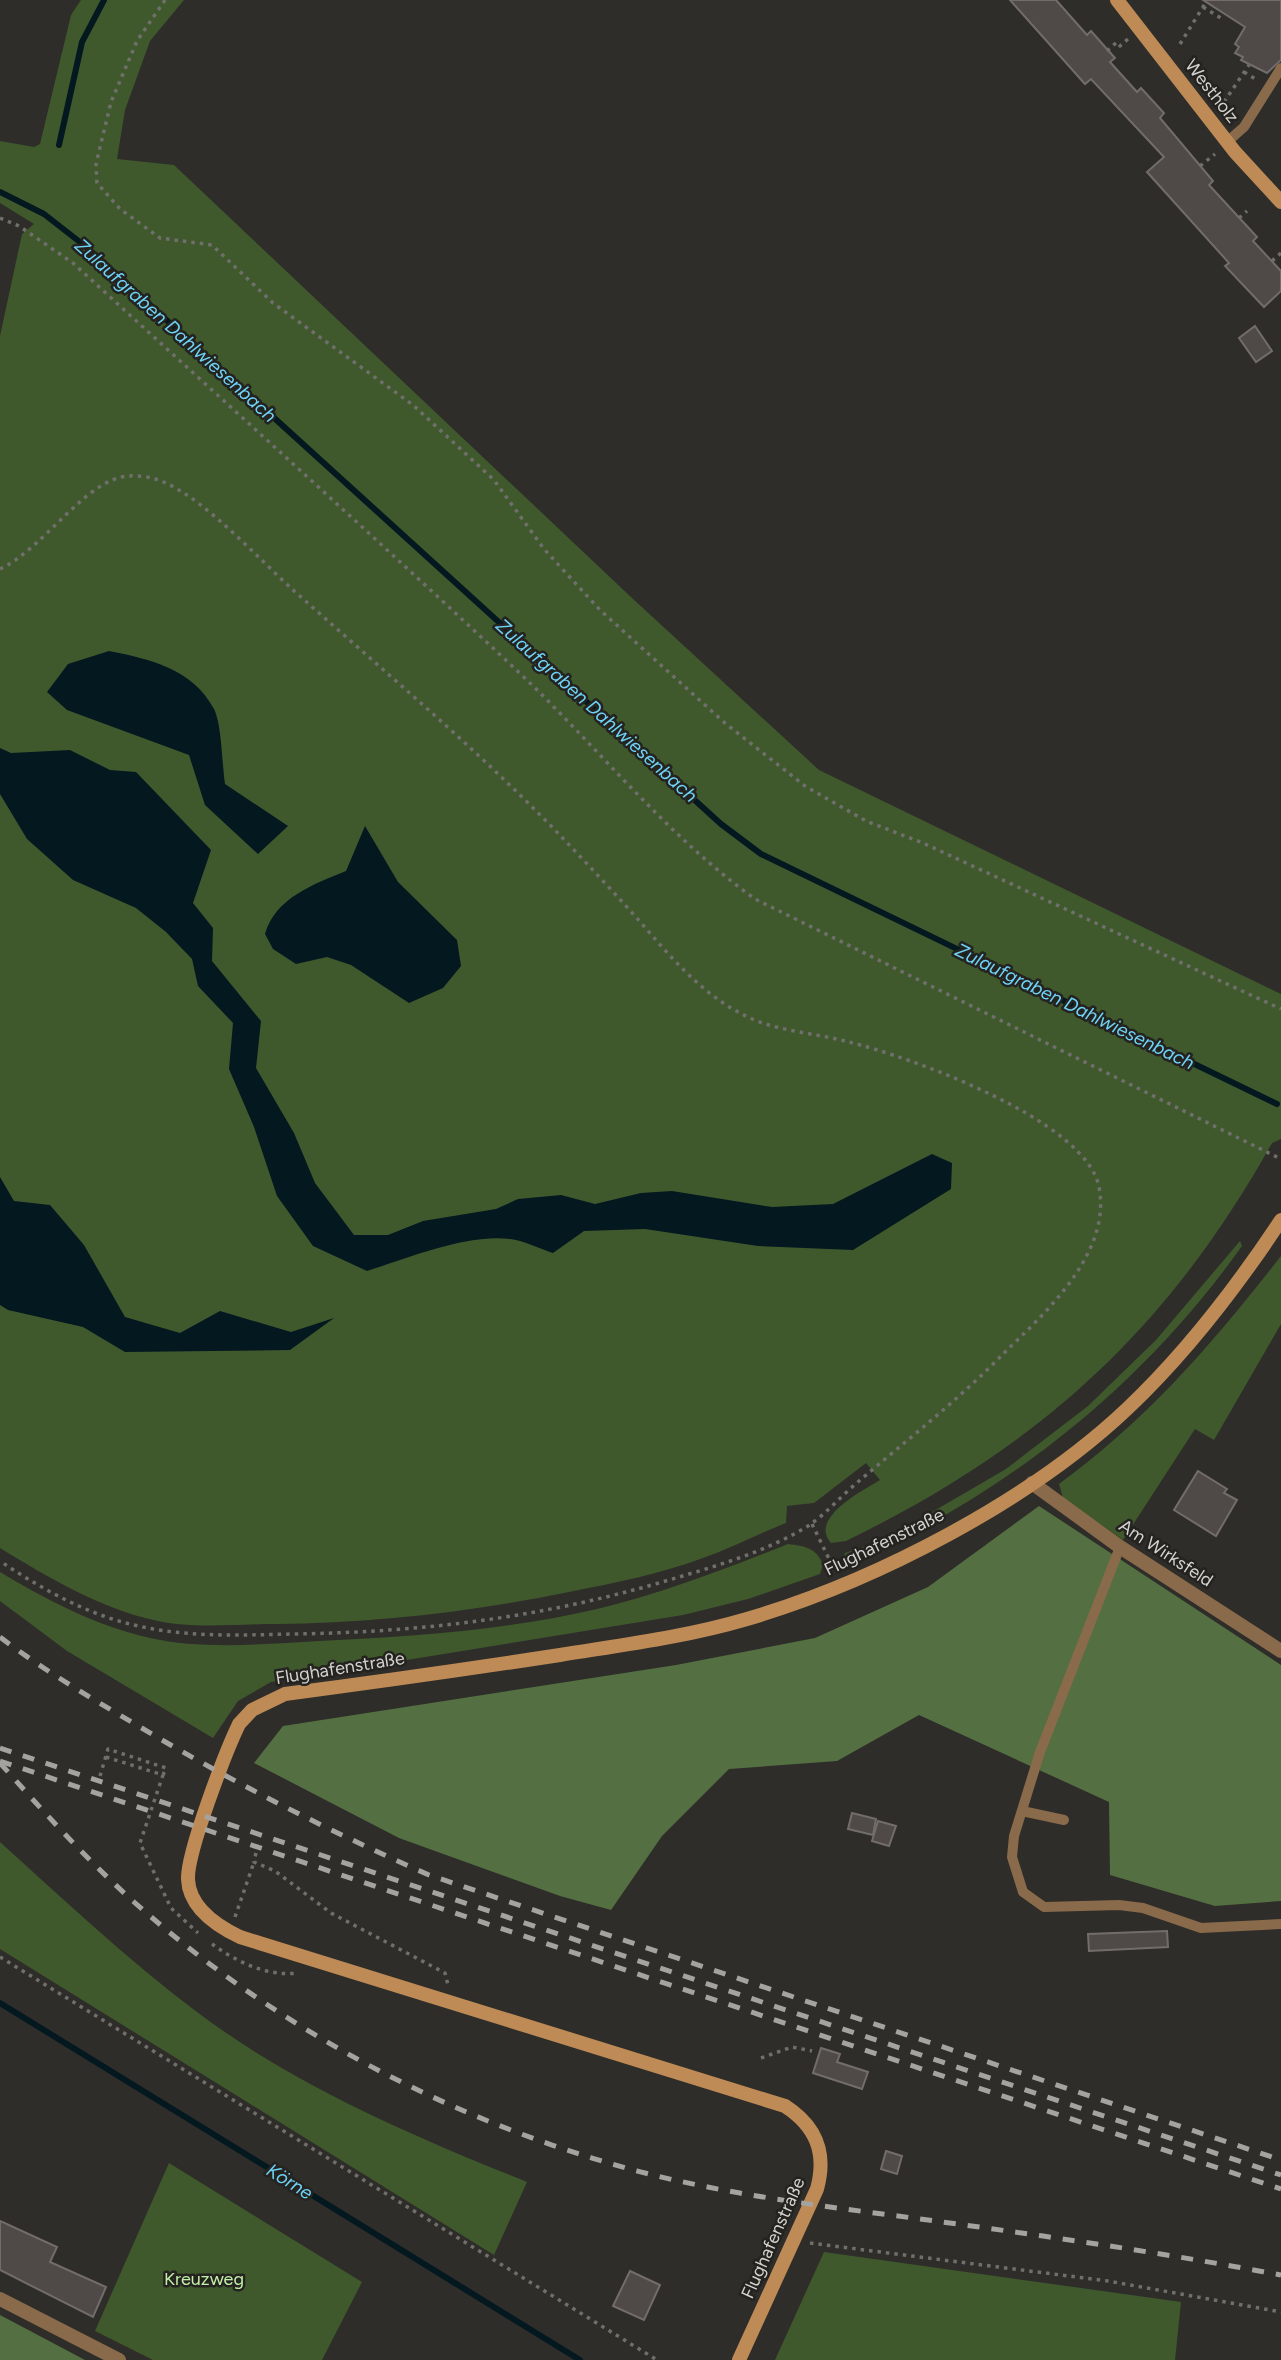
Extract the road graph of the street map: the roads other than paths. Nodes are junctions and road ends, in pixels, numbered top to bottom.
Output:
1 (1117, 0) edge
2 (1281, 68) edge
3 (1222, 147) junction
4 (1281, 202) edge
5 (1281, 1220) edge
6 (1032, 1483) junction
7 (1120, 1547) junction
8 (1281, 1651) edge
9 (1022, 1811) junction
10 (1064, 1820) dead end
11 (1281, 1924) edge
12 (0, 2300) edge
13 (119, 2360) edge
14 (738, 2360) edge

1 - 3 main road, Westholz
2 - 3 lane
3 - 4 main road, Westholz
5 - 6 main road, Flughafenstraße
6 - 7 street, Am Wirksfeld
6 - 14 main road, Flughafenstraße
7 - 8 street, Am Wirksfeld
7 - 9 lane
9 - 10 lane
9 - 11 lane
12 - 13 street

